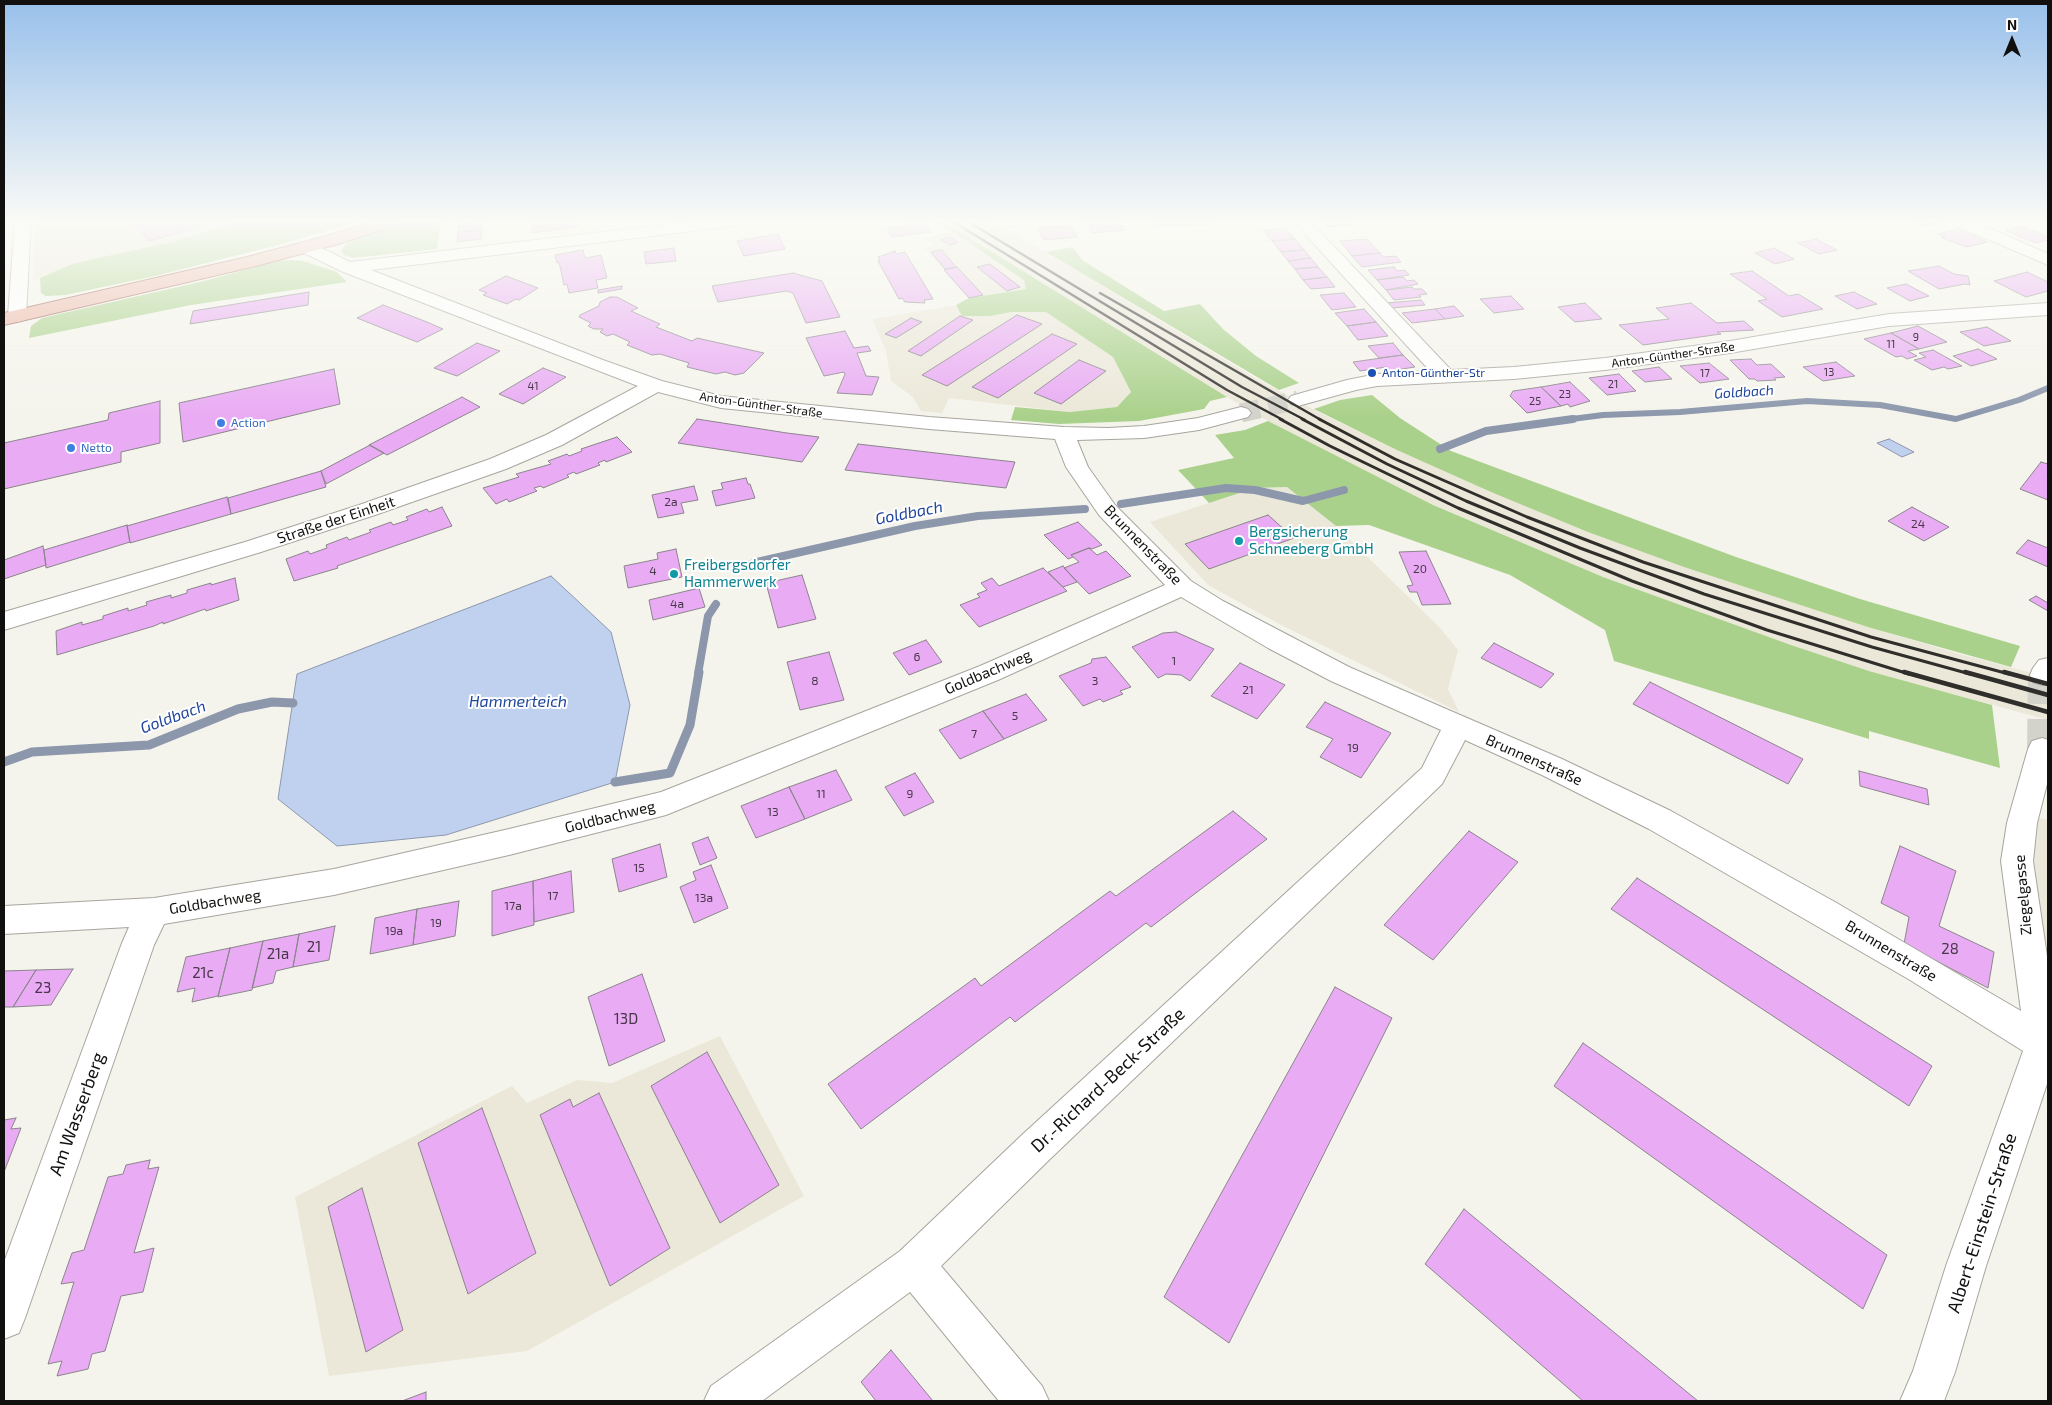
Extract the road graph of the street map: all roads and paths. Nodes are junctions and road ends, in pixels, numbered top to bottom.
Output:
1 (14, 287) edge
2 (144, 287) edge
3 (398, 287) edge
4 (1362, 287) edge
5 (2048, 309) edge
6 (10, 317) edge
7 (1445, 376) junction
8 (655, 385) junction
9 (1298, 400) tunnel mouth
10 (1241, 413) tunnel mouth
11 (1064, 433) junction
12 (1182, 587) junction
13 (4, 621) edge
14 (1457, 726) junction
15 (2042, 749) tunnel mouth
16 (154, 912) junction
17 (4, 920) edge
18 (2045, 1046) edge
19 (914, 1265) junction
20 (4, 1318) edge
21 (726, 1401) edge
22 (1027, 1401) edge
23 (1922, 1401) edge

1 - 6 street
2 - 6 main road
3 - 8 street, Anton-Günther-Straße
4 - 7 street
5 - 7 street, Anton-Günther-Straße
7 - 9 street, Anton-Günther-Straße
8 - 11 street, Anton-Günther-Straße
8 - 13 street, Straße der Einheit
10 - 11 street, Anton-Günther-Straße
11 - 12 street, Brunnenstraße
12 - 14 street, Brunnenstraße
12 - 16 street, Goldbachweg
14 - 18 street, Brunnenstraße
14 - 19 street, Dr.-Richard-Beck-Straße
15 - 18 street, Ziegelgasse
16 - 17 street, Goldbachweg
16 - 20 street, Am Wasserberg
18 - 23 street, Albert-Einstein-Straße
19 - 21 street, Dr.-Richard-Beck-Straße
19 - 22 street

